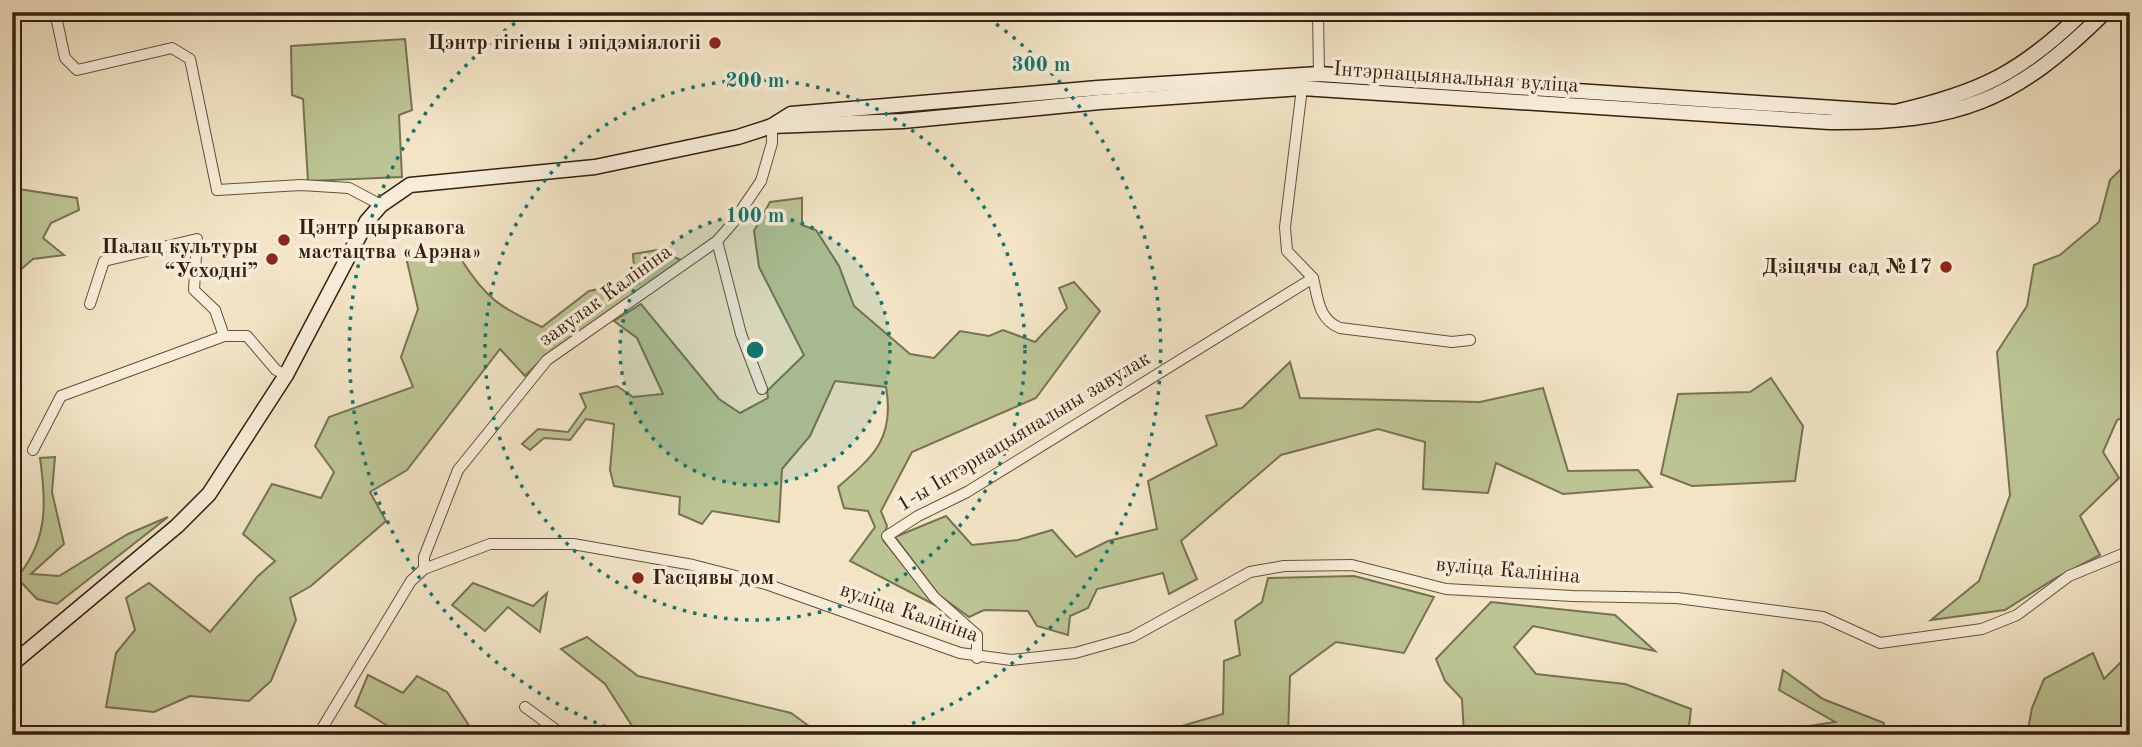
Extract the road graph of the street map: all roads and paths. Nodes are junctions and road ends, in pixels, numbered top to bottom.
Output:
1 (55, 12) edge
2 (1318, 12) edge
3 (2083, 12) edge
4 (2105, 12) edge
5 (1319, 74) junction
6 (1302, 88) junction
7 (772, 126) junction
8 (381, 205) junction
9 (717, 241) junction
10 (1314, 278) junction
11 (90, 304) dead end
12 (225, 335) junction
13 (1470, 340) dead end
14 (286, 375) junction
15 (762, 389) dead end
16 (33, 450) dead end
17 (2130, 551) edge
18 (424, 569) junction
19 (977, 657) junction
20 (12, 664) edge
21 (525, 707) dead end
22 (318, 735) edge
23 (563, 735) edge

1 - 8 street
2 - 5 street
3 - 5 main road, Інтэрнацыянальная вуліца
4 - 6 main road, Інтэрнацыянальная вуліца
5 - 7 main road, Інтэрнацыянальная вуліца
6 - 7 main road, Інтэрнацыянальная вуліца
6 - 10 street
7 - 8 main road, Інтэрнацыянальная вуліца
7 - 9 street, завулак Калініна
8 - 14 main road, Інтэрнацыянальная вуліца
9 - 15 street
9 - 18 street, завулак Калініна
10 - 13 street
10 - 19 street, 1-ы Інтэрнацыянальны завулак
11 - 12 street
12 - 14 street
12 - 16 street
14 - 20 main road, Інтэрнацыянальная вуліца
17 - 19 street, вуліца Калініна
18 - 19 street, вуліца Калініна
18 - 22 street, вуліца Калініна
21 - 23 street

